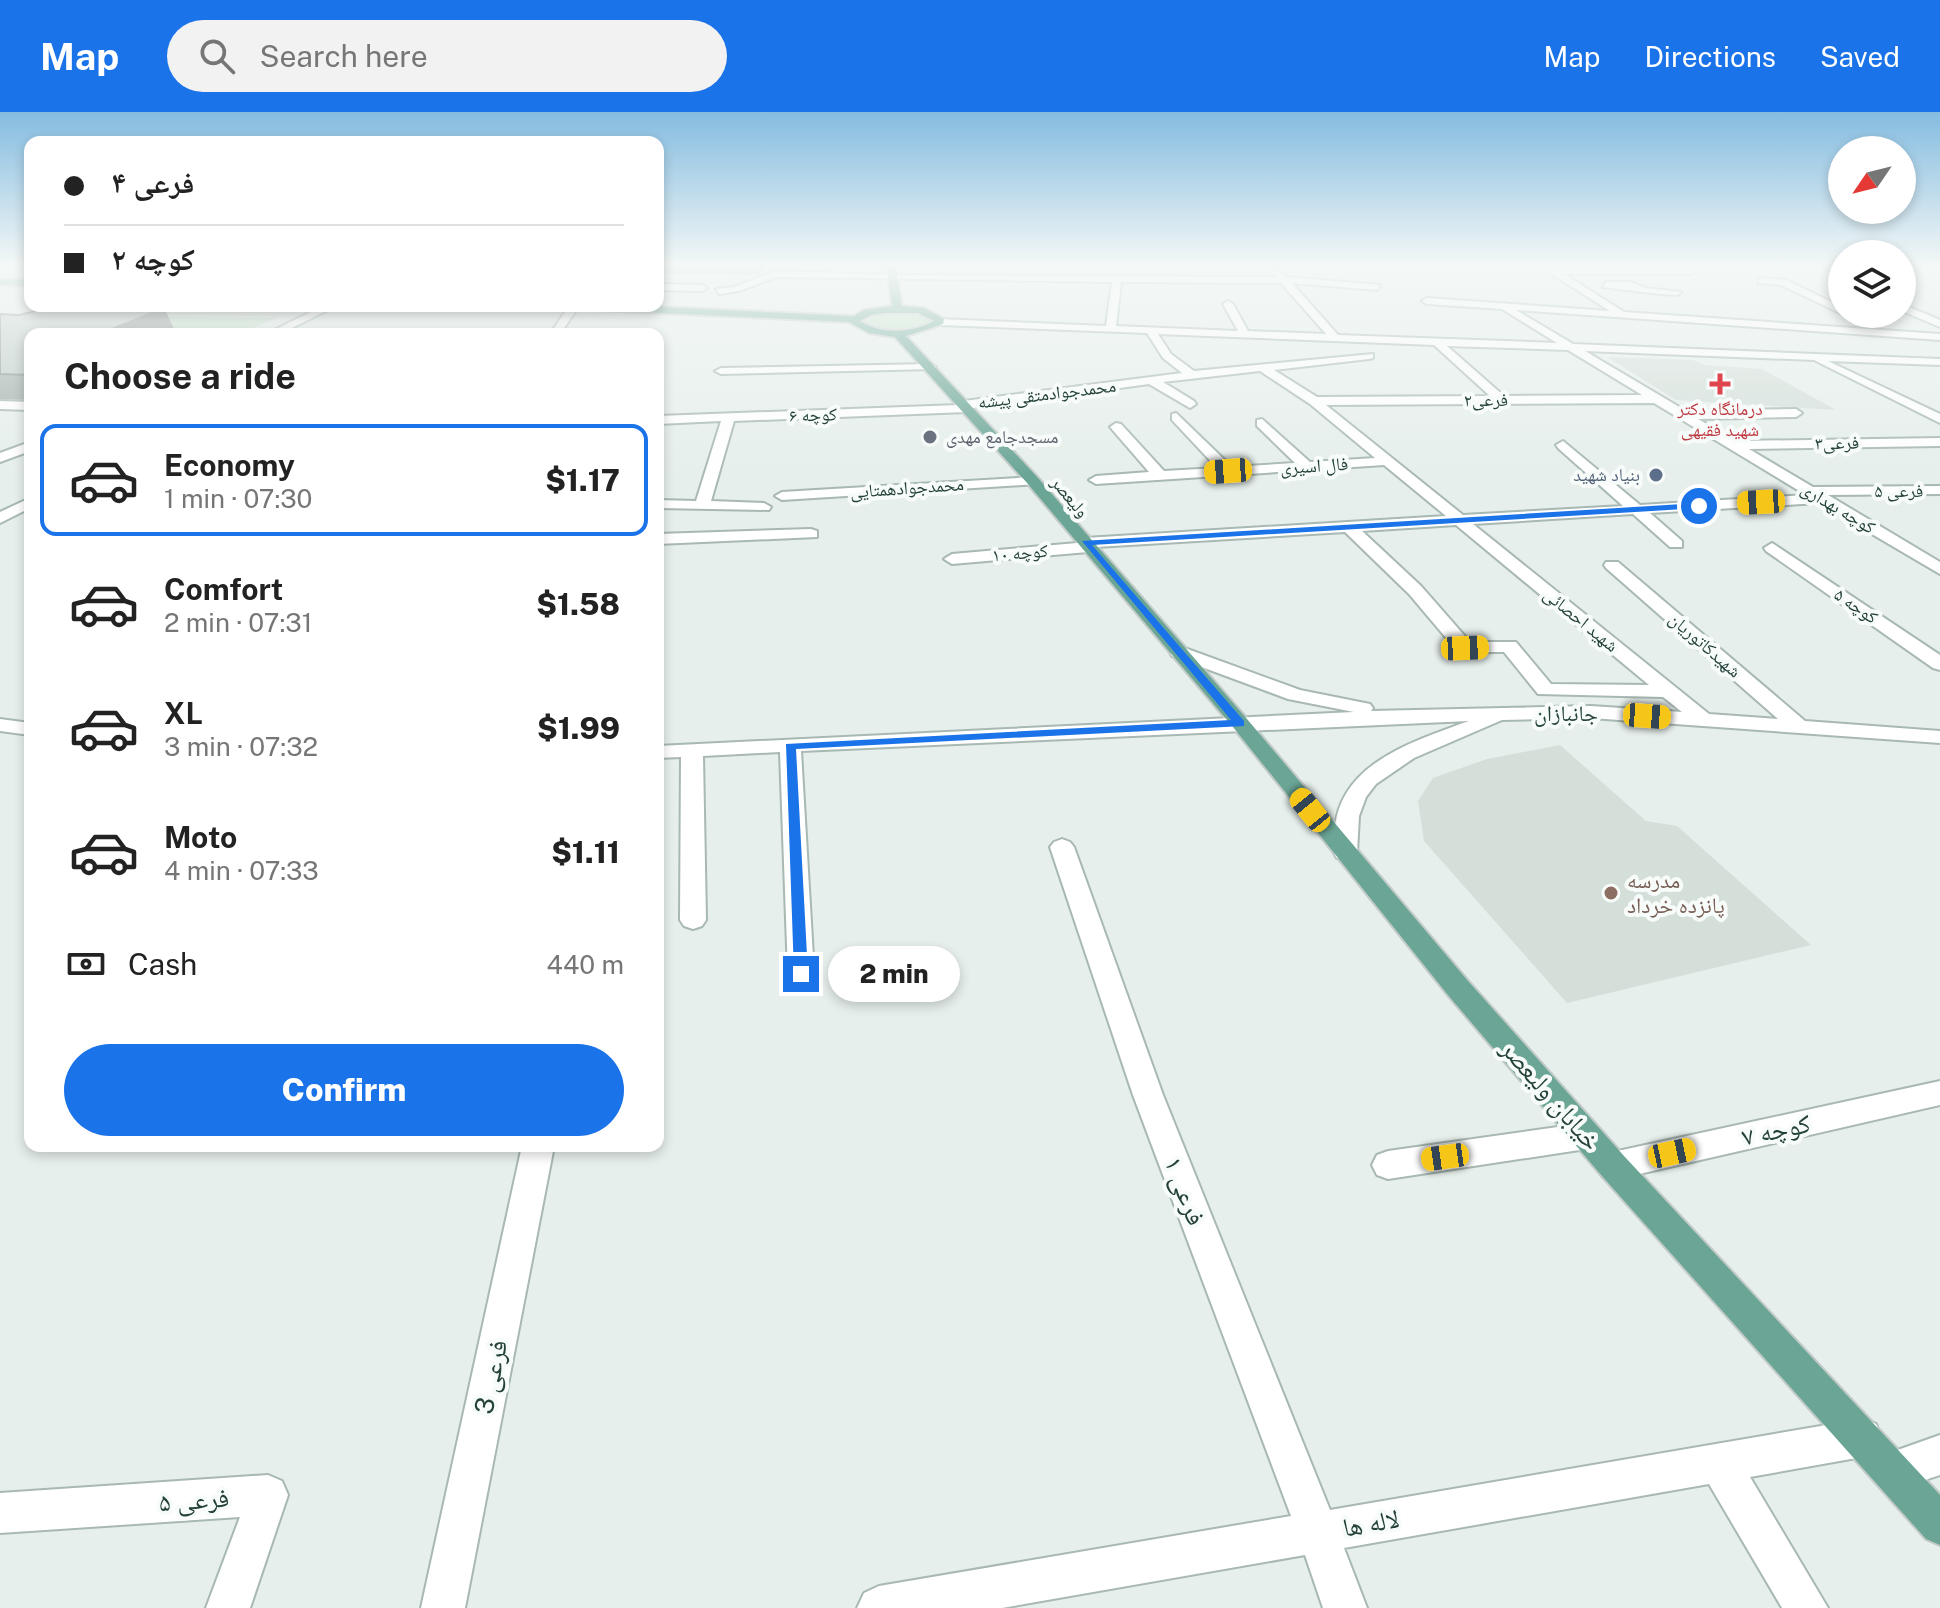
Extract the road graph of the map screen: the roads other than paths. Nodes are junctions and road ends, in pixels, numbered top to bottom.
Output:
1 (900, 336) edge
2 (1154, 336) edge
3 (1259, 336) edge
4 (1304, 336) edge
5 (1486, 336) edge
6 (1554, 336) edge
7 (1620, 336) edge
8 (1334, 337) joint
9 (1436, 341) junction
10 (1495, 343) junction
11 (1268, 344) dead end
12 (1571, 346) junction
13 (1635, 349) junction
14 (1279, 354) dead end
15 (1369, 356) dead end
16 (1809, 356) junction
17 (1940, 362) edge
18 (1290, 364) junction
19 (930, 367) junction
20 (1262, 367) junction
21 (721, 371) dead end
22 (1192, 375) junction
23 (1152, 381) junction
24 (1659, 399) junction
25 (1501, 400) junction
26 (1314, 401) junction
27 (1190, 404) dead end
28 (0, 405) edge
29 (24, 406) edge
30 (965, 407) junction
31 (1796, 413) dead end
32 (1685, 415) junction
33 (1176, 417) dead end
34 (728, 419) junction
35 (1940, 419) edge
36 (664, 420) edge
37 (1262, 423) dead end
38 (1116, 427) dead end
39 (1940, 442) edge
40 (1563, 445) dead end
41 (1734, 445) junction
42 (24, 448) edge
43 (0, 458) edge
44 (1388, 461) junction
45 (1306, 466) junction
46 (1228, 471) junction
47 (1160, 476) junction
48 (1096, 480) dead end
49 (1033, 481) junction
50 (1940, 490) edge
51 (1817, 495) junction
52 (782, 496) dead end
53 (664, 504) edge
54 (24, 505) edge
55 (702, 505) junction
56 (764, 507) dead end
57 (1637, 510) junction
58 (0, 518) edge
59 (1460, 521) junction
60 (1349, 527) junction
61 (811, 534) dead end
62 (664, 539) edge
63 (1676, 544) dead end
64 (1087, 545) junction
65 (1772, 548) dead end
66 (952, 559) dead end
67 (1612, 565) dead end
68 (1940, 569) edge
69 (1179, 652) junction
70 (1940, 664) edge
71 (1667, 691) junction
72 (1503, 714) junction
73 (1404, 716) junction
74 (1702, 719) junction
75 (1240, 723) junction
76 (0, 725) edge
77 (1798, 726) junction
78 (24, 728) edge
79 (1940, 737) edge
80 (790, 746) junction
81 (692, 750) junction
82 (664, 752) edge
83 (1062, 847) dead end
84 (1345, 853) junction
85 (693, 920) dead end
86 (801, 974) dead end
87 (1940, 1093) edge
88 (1586, 1136) junction
89 (537, 1152) edge
90 (1388, 1165) dead end
91 (1613, 1166) junction
92 (1862, 1438) junction
93 (1940, 1455) edge
94 (1718, 1462) junction
95 (1892, 1471) junction
96 (0, 1513) edge
97 (1940, 1525) edge
98 (1318, 1532) junction
99 (228, 1608) edge
100 (443, 1608) edge
101 (879, 1608) edge
102 (1345, 1608) edge
103 (1806, 1608) edge

1 - 19 main road, ولیعصر
2 - 22 street
3 - 11 street
4 - 8 street
5 - 10 street
6 - 12 street, کوچه بهداری
7 - 13 street
8 - 9 street
9 - 10 street
9 - 25 street
10 - 12 street
12 - 13 street
12 - 24 street, کوچه بهداری
13 - 16 street
14 - 18 street
15 - 18 street, محمدجوادمتقی پیشه
16 - 17 street
16 - 35 street
18 - 20 street, محمدجوادمتقی پیشه
19 - 21 street
19 - 30 main road, ولیعصر
20 - 22 street, محمدجوادمتقی پیشه
20 - 26 street, شهید احصائی
22 - 23 street, محمدجوادمتقی پیشه
23 - 27 street
23 - 30 street, محمدجوادمتقی پیشه
24 - 25 street, فرعی۲
24 - 32 street, کوچه بهداری
25 - 26 street, فرعی۲
26 - 44 street, شهید احصائی
28 - 29 street
30 - 34 street, ۶ کوچه
30 - 49 main road, ولیعصر
31 - 32 street
32 - 41 street, کوچه بهداری
33 - 46 street
34 - 36 street, ۶ کوچه
34 - 55 street
37 - 45 street
38 - 47 street
39 - 41 street, فرعی۳
40 - 57 street
41 - 51 street, کوچه بهداری
42 - 43 street
44 - 45 street, فال اسیری
44 - 59 street, شهید احصائی
45 - 46 street, فال اسیری
46 - 47 street, فال اسیری
47 - 48 street, فال اسیری
49 - 52 street, محمدجوادهمتایی
49 - 64 main road, ولیعصر
50 - 51 street, فرعی ۵
51 - 57 street, فرعی ۵
51 - 68 street, کوچه بهداری
53 - 55 street
54 - 58 street
55 - 56 street
57 - 59 street, فرعی ۵
57 - 63 street
59 - 60 street, کوچه ۱۰
59 - 71 street, شهید احصائی
60 - 64 street, کوچه ۱۰
60 - 71 street
61 - 62 street
64 - 66 street, کوچه ۱۰
64 - 69 main road, ولیعصر
65 - 70 street, کوچه ۵
67 - 77 street, شهیدکاتوریان
69 - 73 street
69 - 75 main road, خیابان ولیعصر
71 - 74 street, شهید احصائی
72 - 73 street, جانبازان
72 - 74 street, جانبازان
72 - 84 street
73 - 75 street, جانبازان
74 - 77 street, جانبازان
75 - 80 street, جانبازان
75 - 84 main road, خیابان ولیعصر
76 - 78 street
77 - 79 street, جانبازان
80 - 81 street, جانبازان
80 - 86 street
81 - 82 street, جانبازان
81 - 85 street
83 - 98 street, فرعی ۱
84 - 88 main road, خیابان ولیعصر
87 - 91 street, کوچه ۷
88 - 90 street
88 - 91 main road, خیابان ولیعصر
89 - 100 street, فرعی 3
91 - 92 main road, خیابان ولیعصر
92 - 94 street, لاله ها
92 - 95 main road, خیابان ولیعصر
93 - 95 street
94 - 98 street, لاله ها
94 - 103 street
95 - 97 main road, خیابان ولیعصر
96 - 99 street, فرعی ۵
98 - 101 street, لاله ها
98 - 102 street, فرعی ۱

